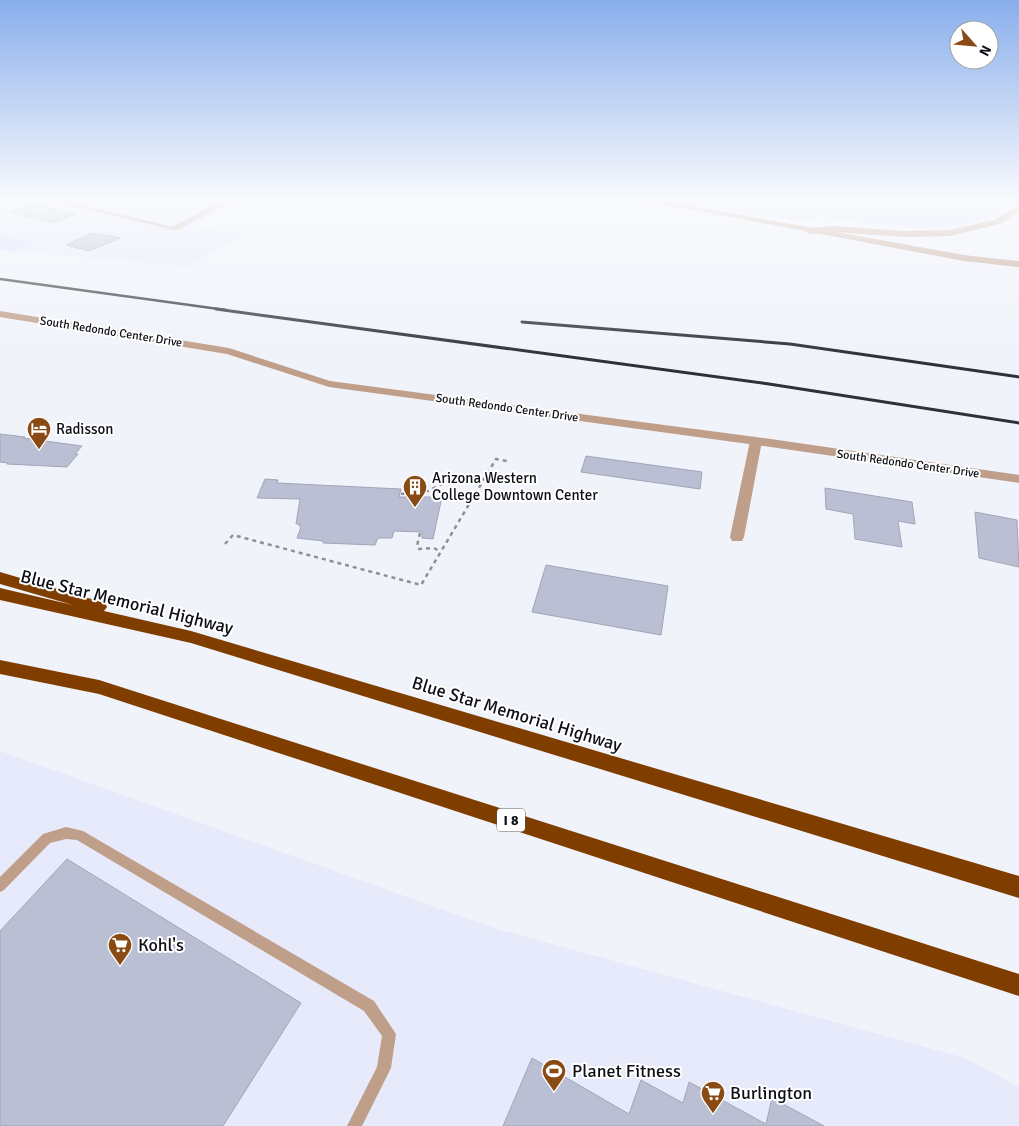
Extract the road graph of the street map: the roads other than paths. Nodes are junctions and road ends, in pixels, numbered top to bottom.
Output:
1 (923, 251) edge
2 (1019, 264) edge
3 (0, 314) edge
4 (756, 441) junction
5 (1019, 479) edge
6 (737, 537) dead end
7 (0, 578) edge
8 (0, 594) edge
9 (191, 637) junction
10 (0, 667) edge
11 (0, 675) edge
12 (99, 687) junction
13 (0, 886) edge
14 (1019, 888) edge
15 (1019, 984) edge
16 (354, 1126) edge

1 - 2 street
3 - 4 street, South Redondo Center Drive
4 - 5 street, South Redondo Center Drive
4 - 6 street
7 - 9 highway
8 - 9 highway, Blue Star Memorial Highway
9 - 14 highway, Blue Star Memorial Highway
10 - 12 highway, I 8
11 - 12 highway
12 - 15 highway, I 8
13 - 16 lane

